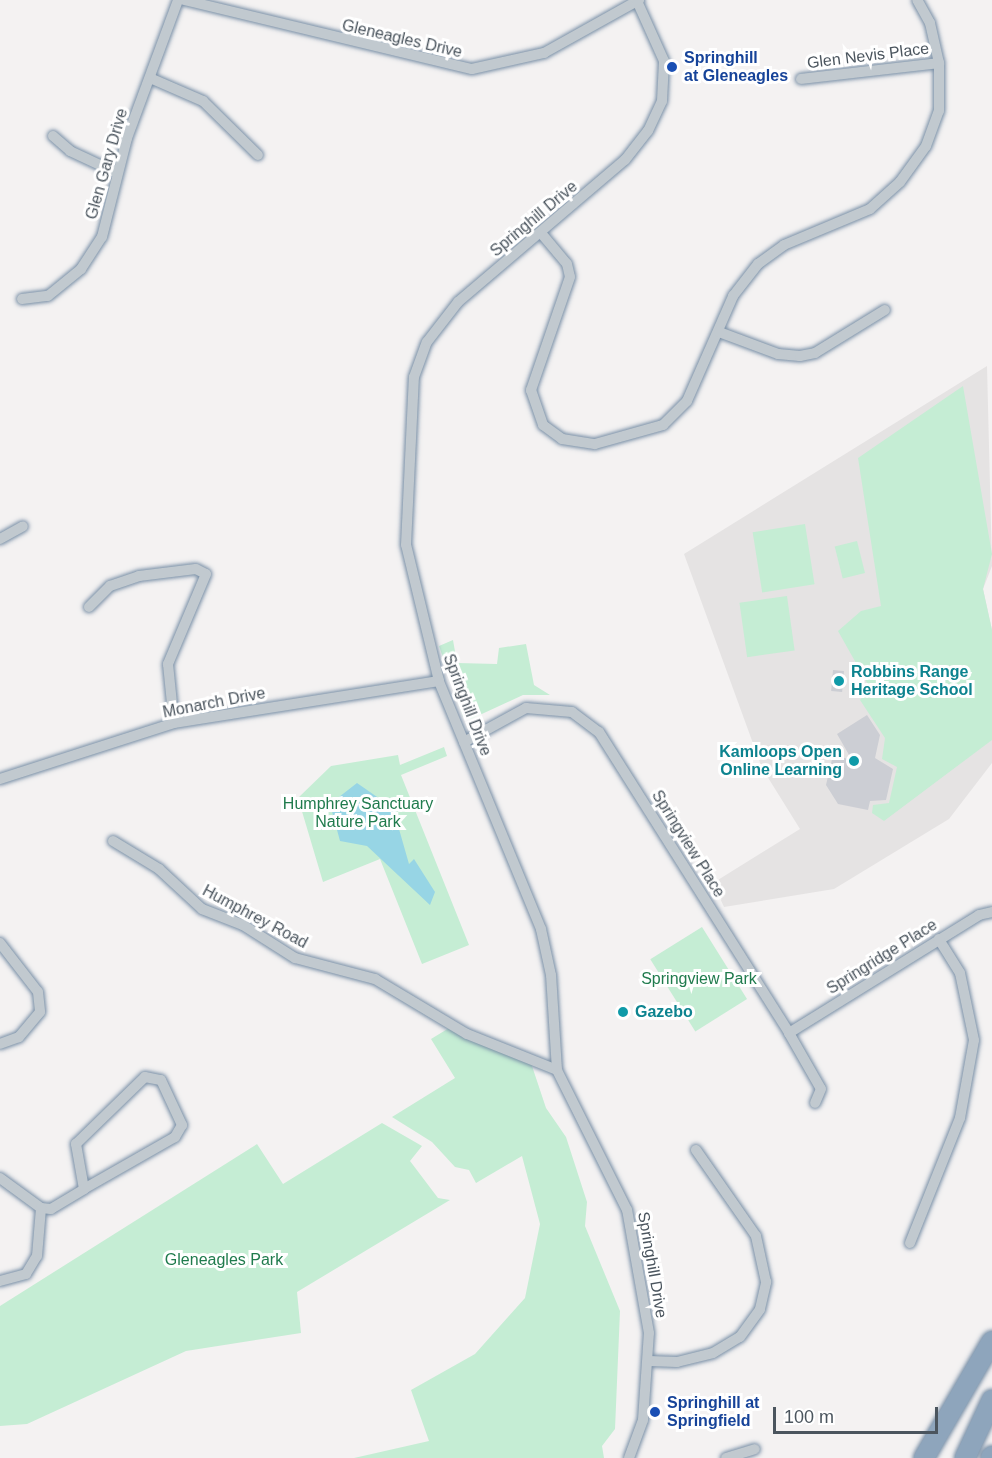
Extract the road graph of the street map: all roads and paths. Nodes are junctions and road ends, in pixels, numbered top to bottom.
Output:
1 (178, 0) edge
2 (184, 0) edge
3 (638, 0) edge
4 (917, 0) edge
5 (939, 63) junction
6 (150, 78) junction
7 (801, 79) dead end
8 (53, 136) dead end
9 (258, 155) dead end
10 (117, 174) junction
11 (541, 233) junction
12 (22, 298) dead end
13 (885, 310) dead end
14 (719, 332) junction
15 (23, 526) dead end
16 (0, 539) edge
17 (89, 607) dead end
18 (439, 681) junction
19 (174, 723) junction
20 (464, 742) junction
21 (0, 779) edge
22 (113, 841) dead end
23 (992, 912) edge
24 (939, 939) junction
25 (0, 943) edge
26 (789, 1034) junction
27 (0, 1044) edge
28 (557, 1070) junction
29 (816, 1103) dead end
30 (696, 1150) dead end
31 (0, 1178) edge
32 (84, 1189) junction
33 (40, 1208) junction
34 (910, 1243) dead end
35 (0, 1281) edge
36 (992, 1341) edge
37 (649, 1361) junction
38 (992, 1400) edge
39 (755, 1449) dead end
40 (629, 1458) edge
41 (726, 1458) edge
42 (924, 1458) edge
43 (965, 1458) edge

1 - 6 street, Glen Gary Drive
2 - 3 street, Gleneagles Drive
3 - 11 street, Springhill Drive
4 - 5 street
5 - 7 street, Glen Nevis Place
5 - 14 street
6 - 9 street
6 - 10 street, Glen Gary Drive
8 - 10 street
10 - 12 street, Glen Gary Drive
11 - 14 street
11 - 18 street, Springhill Drive
13 - 14 street
15 - 16 street
17 - 19 street
18 - 19 street, Monarch Drive
18 - 20 street, Springhill Drive
19 - 21 street, Monarch Drive
20 - 26 street, Springview Place
20 - 28 street, Springhill Drive
22 - 28 street, Humphrey Road
23 - 24 street, Springridge Place
24 - 26 street, Springridge Place
24 - 34 street
25 - 27 street
26 - 29 street, Springview Place
28 - 37 street, Springhill Drive
30 - 37 street
31 - 33 street
32 - 32 street
32 - 33 street
33 - 35 street
36 - 42 highway
37 - 40 street, Springhill Drive
38 - 43 highway
39 - 41 street

